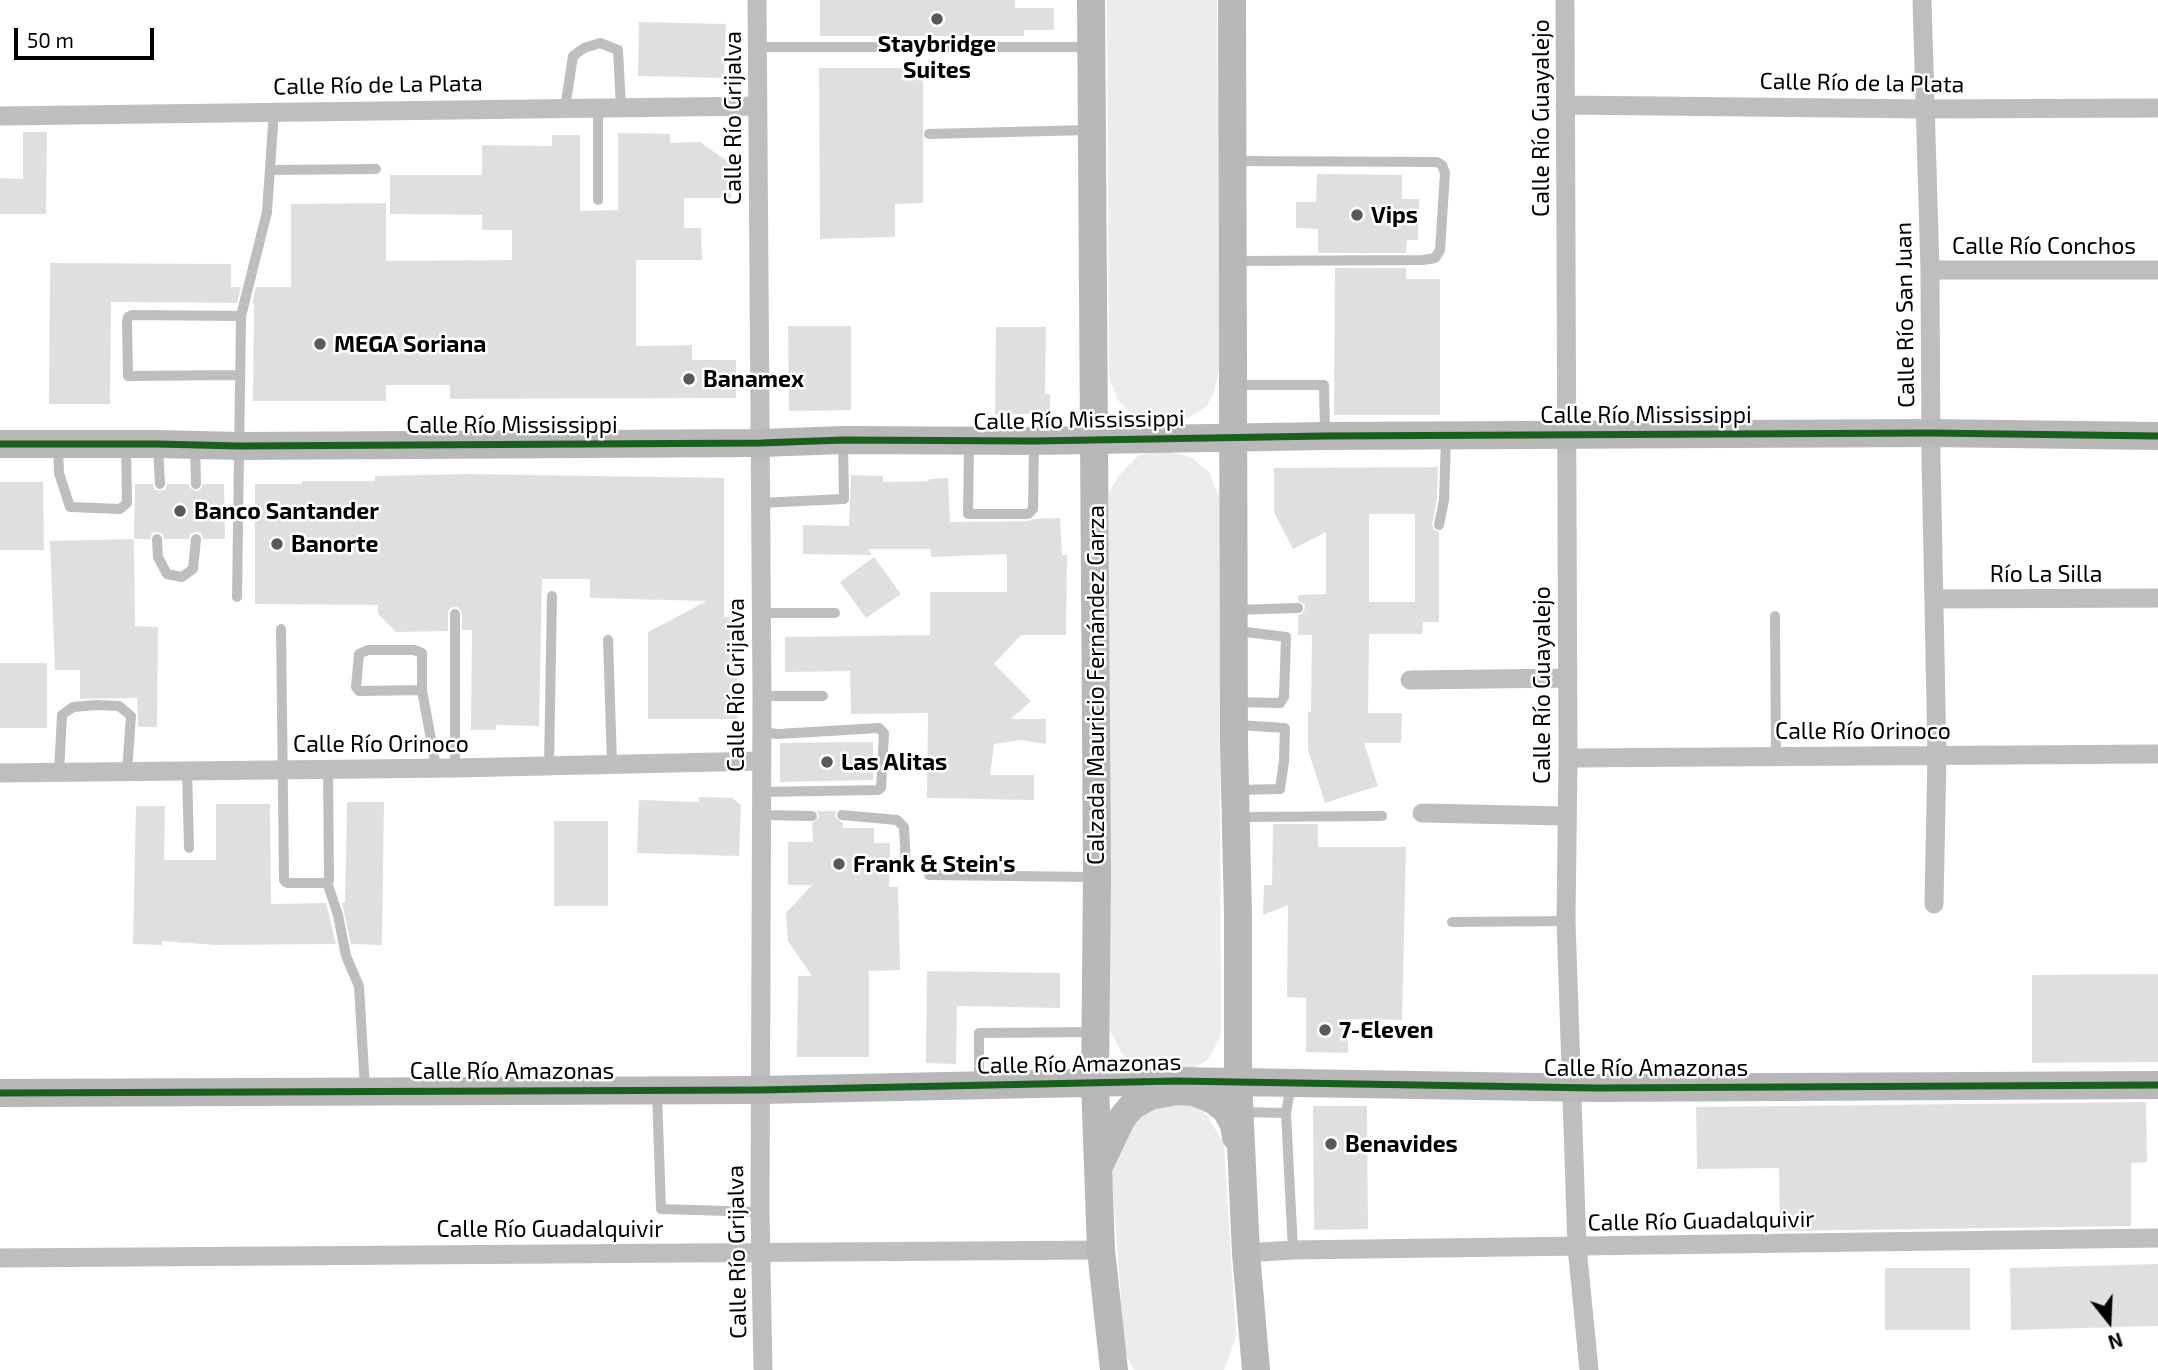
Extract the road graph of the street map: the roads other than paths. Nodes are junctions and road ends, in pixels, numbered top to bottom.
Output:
1 (757, 0) edge
2 (1091, 0) edge
3 (1232, 0) edge
4 (1565, 0) edge
5 (1922, 0) edge
6 (757, 47) junction
7 (1093, 47) junction
8 (1565, 105) junction
9 (757, 106) junction
10 (565, 108) junction
11 (598, 108) junction
12 (621, 108) junction
13 (2158, 108) edge
14 (1926, 109) junction
15 (274, 111) junction
16 (0, 116) edge
17 (1092, 130) junction
18 (929, 134) dead end
19 (1234, 161) junction
20 (376, 169) dead end
21 (271, 170) junction
22 (598, 200) dead end
23 (1234, 261) junction
24 (1930, 270) junction
25 (2158, 270) edge
26 (241, 316) junction
27 (240, 375) junction
28 (1233, 385) junction
29 (1930, 433) junction
30 (1565, 435) junction
31 (1325, 436) junction
32 (1446, 436) junction
33 (2158, 436) edge
34 (1233, 437) junction
35 (1095, 439) junction
36 (843, 440) junction
37 (970, 441) junction
38 (1034, 441) junction
39 (761, 443) junction
40 (0, 444) edge
41 (58, 444) junction
42 (126, 444) junction
43 (158, 444) junction
44 (195, 445) junction
45 (239, 446) junction
46 (160, 484) dead end
47 (196, 484) dead end
48 (759, 503) junction
49 (1439, 525) dead end
50 (157, 539) dead end
51 (196, 539) dead end
52 (552, 596) dead end
53 (237, 597) dead end
54 (2158, 598) edge
55 (1934, 599) junction
56 (1298, 608) dead end
57 (835, 612) dead end
58 (761, 613) junction
59 (455, 614) dead end
60 (1775, 616) dead end
61 (1234, 620) junction
62 (281, 629) dead end
63 (608, 640) dead end
64 (1567, 678) junction
65 (1410, 680) dead end
66 (422, 690) junction
67 (762, 696) junction
68 (823, 696) dead end
69 (1234, 713) junction
70 (761, 732) junction
71 (2158, 754) edge
72 (1937, 755) junction
73 (1776, 757) junction
74 (1568, 758) junction
75 (762, 761) junction
76 (612, 764) junction
77 (549, 766) junction
78 (445, 767) junction
79 (328, 768) junction
80 (283, 769) junction
81 (187, 770) junction
82 (127, 771) junction
83 (59, 772) junction
84 (0, 773) edge
85 (761, 792) junction
86 (1235, 804) junction
87 (1422, 813) dead end
88 (761, 815) junction
89 (842, 815) dead end
90 (812, 816) dead end
91 (1382, 816) dead end
92 (1566, 816) junction
93 (189, 848) dead end
94 (906, 867) dead end
95 (929, 875) dead end
96 (1097, 877) junction
97 (327, 882) junction
98 (1934, 904) dead end
99 (1566, 921) junction
100 (1452, 922) dead end
101 (1096, 1031) junction
102 (1238, 1081) junction
103 (1095, 1083) junction
104 (1291, 1084) junction
105 (979, 1085) junction
106 (2158, 1085) edge
107 (1570, 1088) junction
108 (365, 1090) junction
109 (657, 1090) junction
110 (760, 1090) junction
111 (0, 1093) edge
112 (1240, 1111) junction
113 (1286, 1113) junction
114 (1240, 1157) junction
115 (1099, 1167) junction
116 (760, 1212) junction
117 (2158, 1238) edge
118 (1577, 1247) junction
119 (1101, 1250) junction
120 (1293, 1250) junction
121 (761, 1252) junction
122 (1246, 1253) junction
123 (0, 1258) edge
124 (763, 1370) edge
125 (1114, 1370) edge
126 (1256, 1370) edge
127 (1590, 1370) edge

1 - 6 street, Calle Río Grijalva
2 - 7 street, Calzada Mauricio Fernández Garza
3 - 19 street
4 - 8 street, Calle Río Guayalejo
5 - 14 street, Calle Río San Juan
6 - 7 lane
6 - 9 street, Calle Río Grijalva
7 - 17 street, Calzada Mauricio Fernández Garza
8 - 14 street, Calle Río de la Plata
8 - 30 street, Calle Río Guayalejo
9 - 12 street, Calle Río de La Plata
9 - 39 street, Calle Río Grijalva
10 - 11 street, Calle Río de La Plata
10 - 12 lane
10 - 15 street, Calle Río de La Plata
11 - 12 street, Calle Río de La Plata
11 - 22 lane
13 - 14 street, Calle Río de la Plata
14 - 24 street, Calle Río San Juan
15 - 16 street, Calle Río de La Plata
15 - 21 lane
17 - 18 lane
17 - 35 street, Calzada Mauricio Fernández Garza
19 - 23 street
19 - 23 lane
20 - 21 lane
21 - 26 lane
23 - 28 street
24 - 25 street, Calle Río Conchos
24 - 29 street, Calle Río San Juan
26 - 27 lane
26 - 27 lane
27 - 45 lane
28 - 31 lane
28 - 34 street
29 - 30 street, Calle Río Mississippi
29 - 33 street, Calle Río Mississippi
29 - 55 street, Calle Río San Juan
30 - 32 street, Calle Río Mississippi
30 - 64 street, Calle Río Guayalejo
31 - 32 street, Calle Río Mississippi
31 - 34 street, Calle Río Mississippi
32 - 49 lane
34 - 35 street, Calle Río Mississippi
34 - 61 street
35 - 38 street, Calle Río Mississippi
35 - 96 street, Calzada Mauricio Fernández Garza
36 - 37 street, Calle Río Mississippi
36 - 39 street, Calle Río Mississippi
36 - 48 lane
37 - 38 street, Calle Río Mississippi
37 - 38 lane
39 - 45 street, Calle Río Mississippi
39 - 48 street, Calle Río Grijalva
40 - 41 street, Calle Río Mississippi
41 - 42 street, Calle Río Mississippi
41 - 42 lane
42 - 43 street, Calle Río Mississippi
43 - 44 street, Calle Río Mississippi
43 - 46 lane
44 - 45 street, Calle Río Mississippi
44 - 47 lane
45 - 53 lane
48 - 58 street, Calle Río Grijalva
50 - 51 lane
52 - 77 lane
54 - 55 street, Río La Silla
55 - 72 street, Calle Río San Juan
56 - 61 lane
57 - 58 lane
58 - 67 street, Calle Río Grijalva
59 - 78 lane
60 - 73 lane
61 - 69 street
61 - 69 lane
62 - 80 lane
63 - 76 lane
64 - 65 street
64 - 74 street, Calle Río Guayalejo
66 - 66 lane
66 - 78 lane
67 - 68 lane
67 - 70 street, Calle Río Grijalva
69 - 86 street
69 - 86 lane
70 - 75 street, Calle Río Grijalva
70 - 85 lane
71 - 72 street, Calle Río Orinoco
72 - 73 street, Calle Río Orinoco
72 - 98 street, Calle Río San Juan
73 - 74 street, Calle Río Orinoco
74 - 92 street, Calle Río Guayalejo
75 - 76 street, Calle Río Orinoco
75 - 85 street, Calle Río Grijalva
76 - 77 street, Calle Río Orinoco
77 - 78 street, Calle Río Orinoco
78 - 79 street, Calle Río Orinoco
79 - 80 street, Calle Río Orinoco
79 - 97 lane
80 - 81 street, Calle Río Orinoco
80 - 97 lane
81 - 82 street, Calle Río Orinoco
81 - 93 lane
82 - 83 street, Calle Río Orinoco
82 - 83 lane
83 - 84 street, Calle Río Orinoco
85 - 88 street, Calle Río Grijalva
86 - 91 lane
86 - 102 street
87 - 92 street
88 - 90 lane
88 - 110 street, Calle Río Grijalva
89 - 94 lane
92 - 99 street, Calle Río Guayalejo
95 - 96 lane
96 - 101 street, Calzada Mauricio Fernández Garza
97 - 108 lane
99 - 100 lane
99 - 107 street, Calle Río Guayalejo
101 - 103 street, Calzada Mauricio Fernández Garza
101 - 105 lane
102 - 103 street, Calle Río Amazonas
102 - 104 street, Calle Río Amazonas
102 - 112 street
103 - 105 street, Calle Río Amazonas
103 - 115 street, Calzada Mauricio Fernández Garza
104 - 107 street, Calle Río Amazonas
104 - 113 lane
105 - 110 street, Calle Río Amazonas
106 - 107 street, Calle Río Amazonas
107 - 118 street, Calle Río Guayalejo
108 - 109 street, Calle Río Amazonas
108 - 111 street, Calle Río Amazonas
109 - 110 street, Calle Río Amazonas
109 - 116 lane
110 - 116 street, Calle Río Grijalva
112 - 113 lane
112 - 114 street
113 - 120 lane
114 - 115 street
114 - 122 street
115 - 119 street, Calzada Mauricio Fernández Garza
116 - 121 street, Calle Río Grijalva
117 - 118 street, Calle Río Guadalquivir
118 - 120 street, Calle Río Guadalquivir
118 - 127 street, Calle Río Guayalejo
119 - 121 street, Calle Río Guadalquivir
119 - 125 street, Calzada Mauricio Fernández Garza
120 - 122 street, Calle Río Guadalquivir
121 - 123 street, Calle Río Guadalquivir
121 - 124 street, Calle Río Grijalva
122 - 126 street

